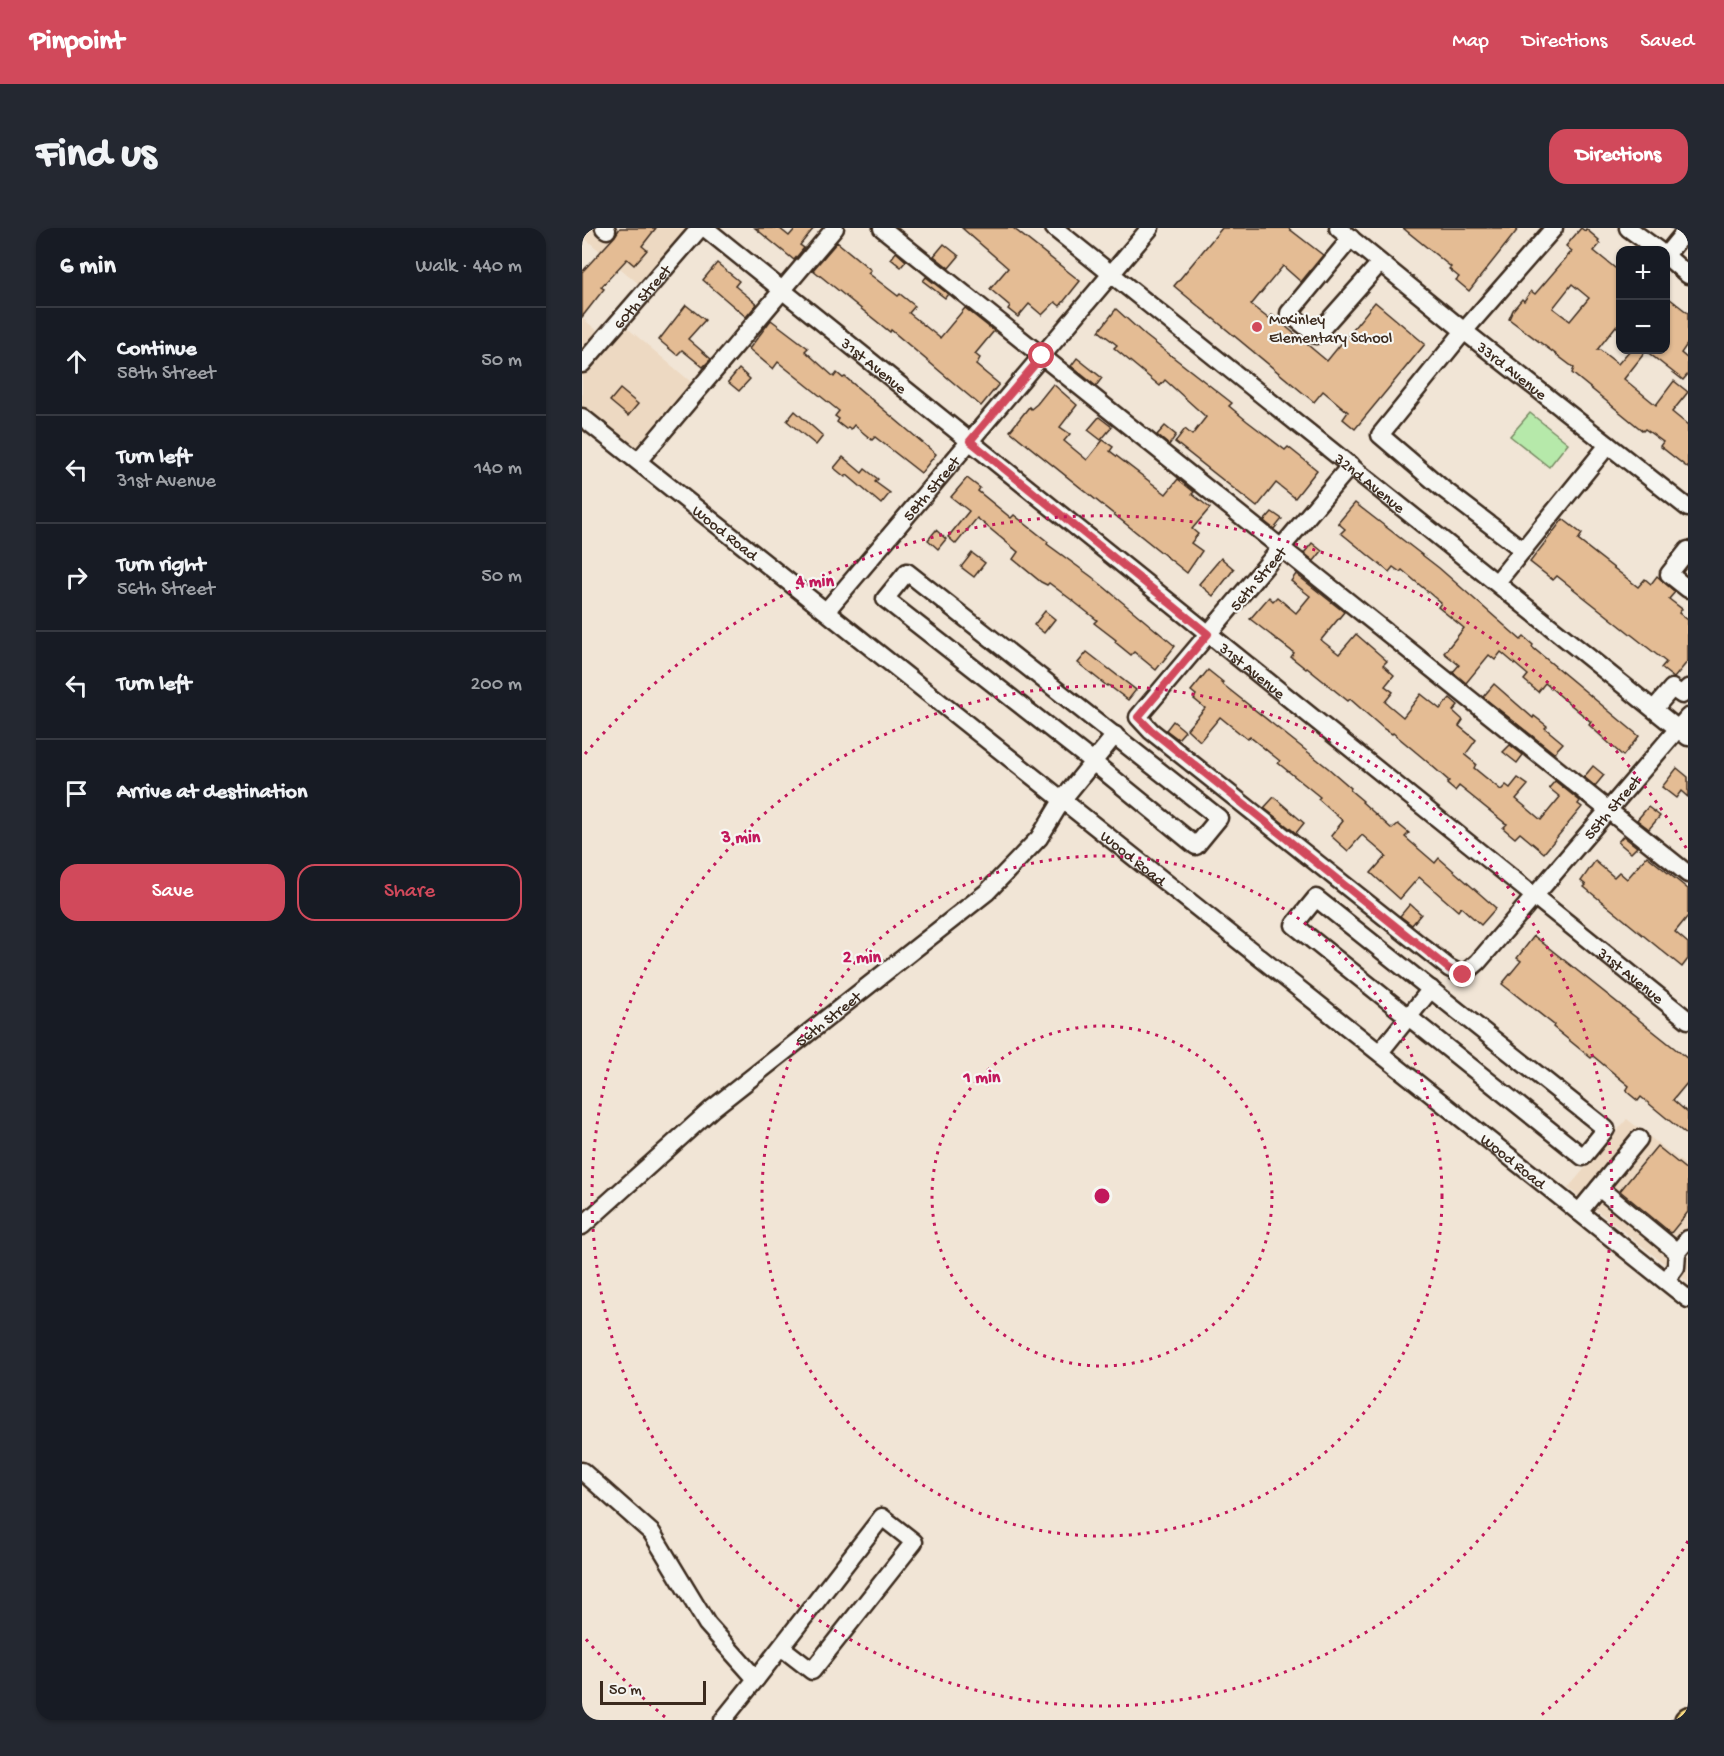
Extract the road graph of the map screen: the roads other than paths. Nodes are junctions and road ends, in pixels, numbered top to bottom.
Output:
1 (700, 228) edge
2 (705, 228) edge
3 (835, 228) edge
4 (882, 228) edge
5 (1054, 228) edge
6 (1150, 228) edge
7 (1554, 228) edge
8 (1628, 228) edge
9 (1688, 228) edge
10 (1345, 233) edge
11 (1653, 246) edge
12 (1670, 249) edge
13 (1670, 259) edge
14 (1380, 262) junction
15 (1111, 274) junction
16 (1688, 274) edge
17 (781, 290) junction
18 (1464, 331) junction
19 (585, 354) edge
20 (1042, 356) junction
21 (582, 417) edge
22 (970, 441) junction
23 (1608, 446) junction
24 (638, 461) junction
25 (1351, 465) junction
26 (1688, 508) edge
27 (1282, 548) junction
28 (1523, 550) junction
29 (1688, 550) edge
30 (1497, 582) junction
31 (1688, 589) edge
32 (827, 610) junction
33 (1208, 634) junction
34 (1688, 688) edge
35 (1654, 710) junction
36 (1138, 717) joint
37 (1685, 727) edge
38 (1115, 735) junction
39 (1092, 762) junction
40 (1063, 799) junction
41 (1608, 810) junction
42 (1688, 874) edge
43 (1535, 896) junction
44 (1431, 989) junction
45 (1408, 1017) junction
46 (1688, 1020) edge
47 (1380, 1052) junction
48 (1639, 1139) dead end
49 (1599, 1188) junction
50 (1580, 1212) junction
51 (582, 1226) edge
52 (1657, 1237) junction
53 (1688, 1239) edge
54 (1677, 1252) junction
55 (1639, 1260) junction
56 (1666, 1281) junction
57 (1688, 1299) edge
58 (582, 1471) edge
59 (781, 1647) junction
60 (756, 1679) junction
61 (723, 1720) edge

1 - 19 street, 60th Street
2 - 17 street, 31st Avenue
3 - 17 street
4 - 20 street
5 - 15 street, 32nd Avenue
6 - 15 street, 58th Street
7 - 18 street
8 - 11 street
9 - 12 street
10 - 14 street, 33rd Avenue
10 - 14 street
13 - 16 street
14 - 18 street, 33rd Avenue
15 - 20 street, 58th Street
15 - 25 street, 32nd Avenue
17 - 22 street, 31st Avenue
17 - 24 street
18 - 23 street, 33rd Avenue
18 - 28 street
20 - 22 street, 58th Street
20 - 27 street
21 - 24 street, Wood Road
22 - 32 street, 58th Street
22 - 33 street, 31st Avenue
23 - 26 street, 33rd Avenue
23 - 28 street
24 - 32 street, Wood Road
25 - 27 street, 56th Street
25 - 30 street, 32nd Avenue
27 - 33 street, 56th Street
27 - 41 street
28 - 30 street
29 - 31 street
30 - 35 street, 32nd Avenue
32 - 40 street, Wood Road
33 - 36 street, 56th Street
33 - 43 street, 31st Avenue
34 - 35 street
35 - 37 street, 32nd Avenue
36 - 43 street, 55th Street
37 - 41 street, 55th Street
38 - 39 street, 56th Street
38 - 39 street
38 - 39 street
39 - 40 street, 56th Street
40 - 47 street, Wood Road
40 - 51 street, 56th Street
41 - 42 street
41 - 43 street, 55th Street
43 - 46 street, 31st Avenue
44 - 45 street
44 - 45 street
44 - 45 street
45 - 47 street
47 - 50 street, Wood Road
48 - 49 street
49 - 50 street
49 - 52 street
50 - 55 street, Wood Road
52 - 54 street
52 - 55 street
53 - 54 street
54 - 56 street
55 - 56 street, Wood Road
56 - 57 street, Wood Road
58 - 60 street
59 - 59 street
59 - 60 street
60 - 61 street

